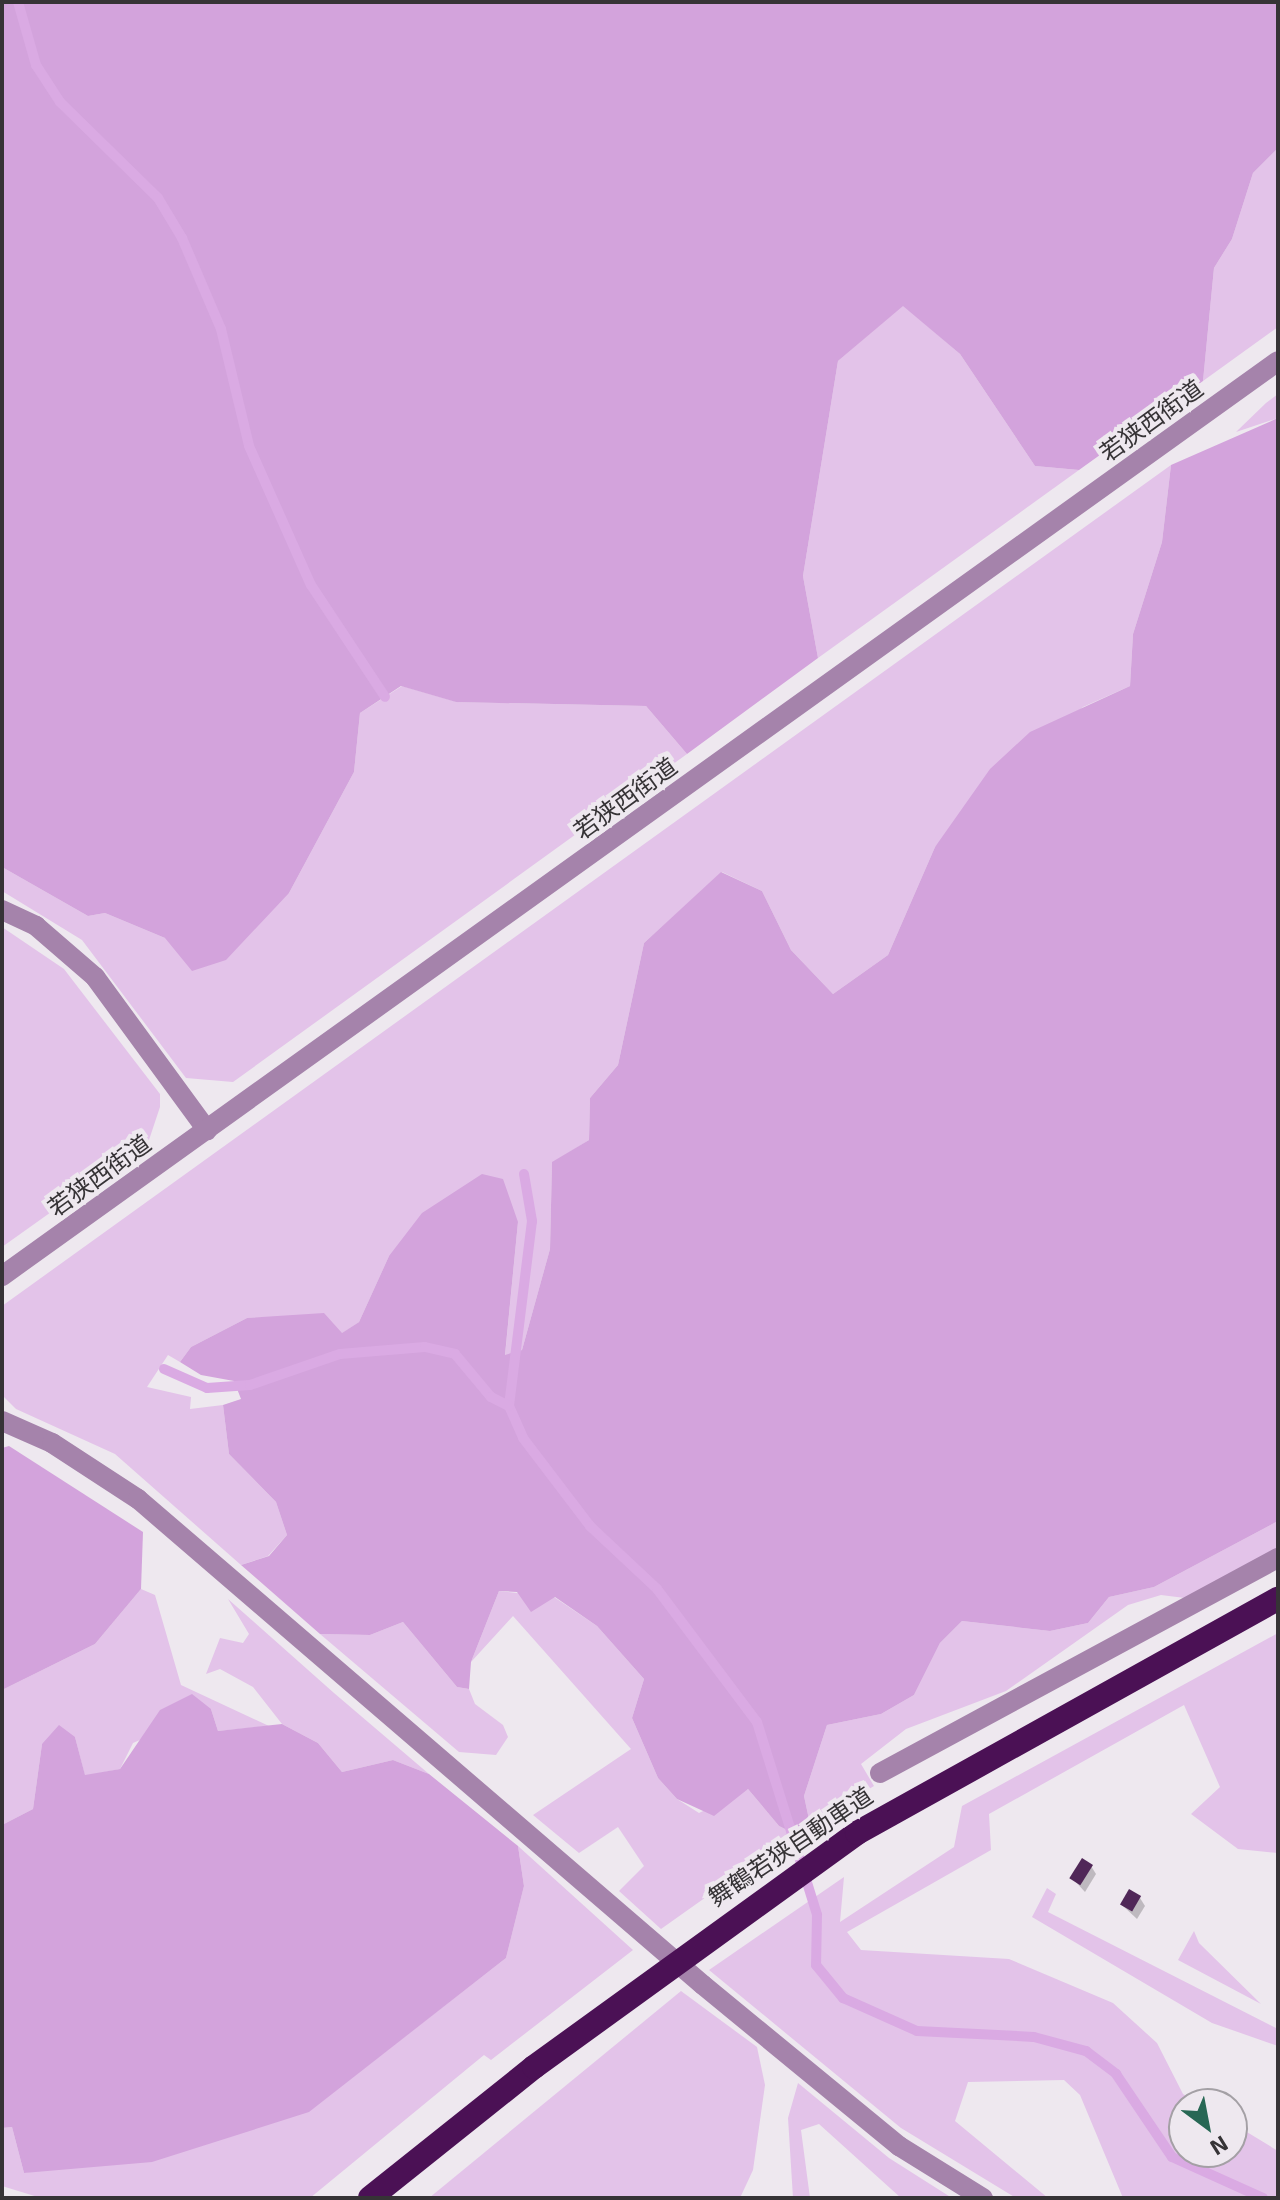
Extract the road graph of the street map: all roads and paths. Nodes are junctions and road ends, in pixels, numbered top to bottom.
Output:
1 (1278, 361) edge
2 (2, 910) edge
3 (207, 1130) junction
4 (2, 1276) edge
5 (2, 1421) edge
6 (1278, 1558) edge
7 (1278, 1599) edge
8 (880, 1773) dead end
9 (370, 2198) edge
10 (983, 2198) edge

1 - 3 street, 若狭西街道
2 - 3 street
3 - 4 street, 若狭西街道
5 - 10 street
6 - 8 street
7 - 9 highway, 舞鶴若狭自動車道, bridge

